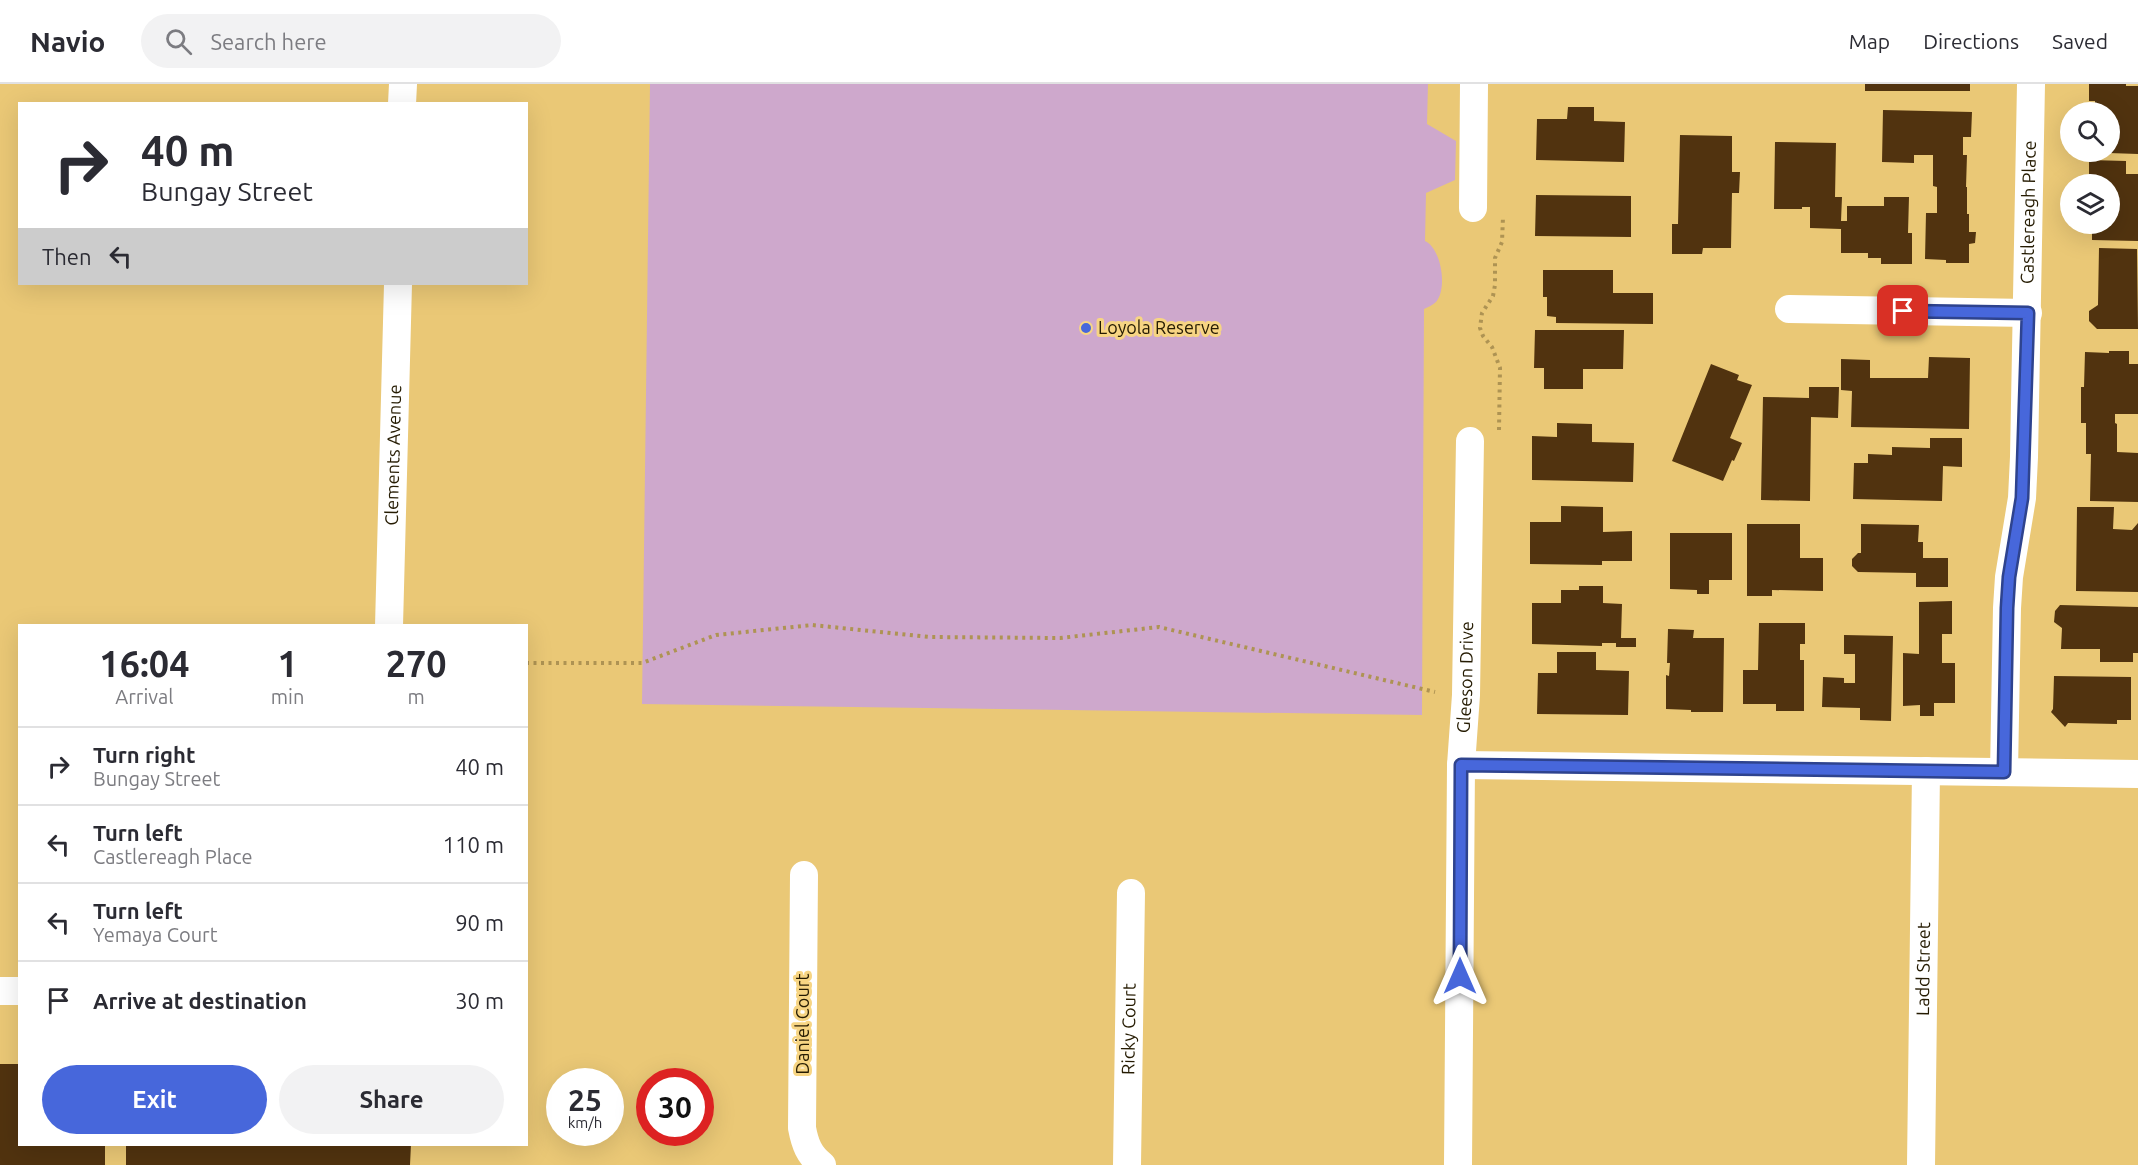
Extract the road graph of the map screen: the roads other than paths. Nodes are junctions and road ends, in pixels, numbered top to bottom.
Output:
1 (403, 84) edge
2 (1474, 84) edge
3 (2031, 84) edge
4 (402, 102) edge
5 (1473, 208) road end
6 (398, 285) edge
7 (1789, 309) dead end
8 (2028, 313) junction
9 (1470, 441) dead end
10 (389, 624) edge
11 (1461, 765) junction
12 (1926, 771) junction
13 (2004, 772) junction
14 (2138, 774) edge
15 (804, 875) dead end
16 (1131, 892) dead end
17 (0, 991) edge
18 (18, 991) edge
19 (822, 1165) edge
20 (1127, 1165) edge
21 (1458, 1165) edge
22 (1921, 1165) edge

1 - 4 street
2 - 5 street
3 - 8 street, Castlereagh Place
6 - 10 street, Clements Avenue
7 - 8 street
8 - 13 street, Castlereagh Place
9 - 11 street, Gleeson Drive
11 - 12 street
11 - 21 street, Gleeson Drive
12 - 13 street
12 - 22 street, Ladd Street
13 - 14 street
15 - 19 street, Daniel Court
16 - 20 street, Ricky Court
17 - 18 street

